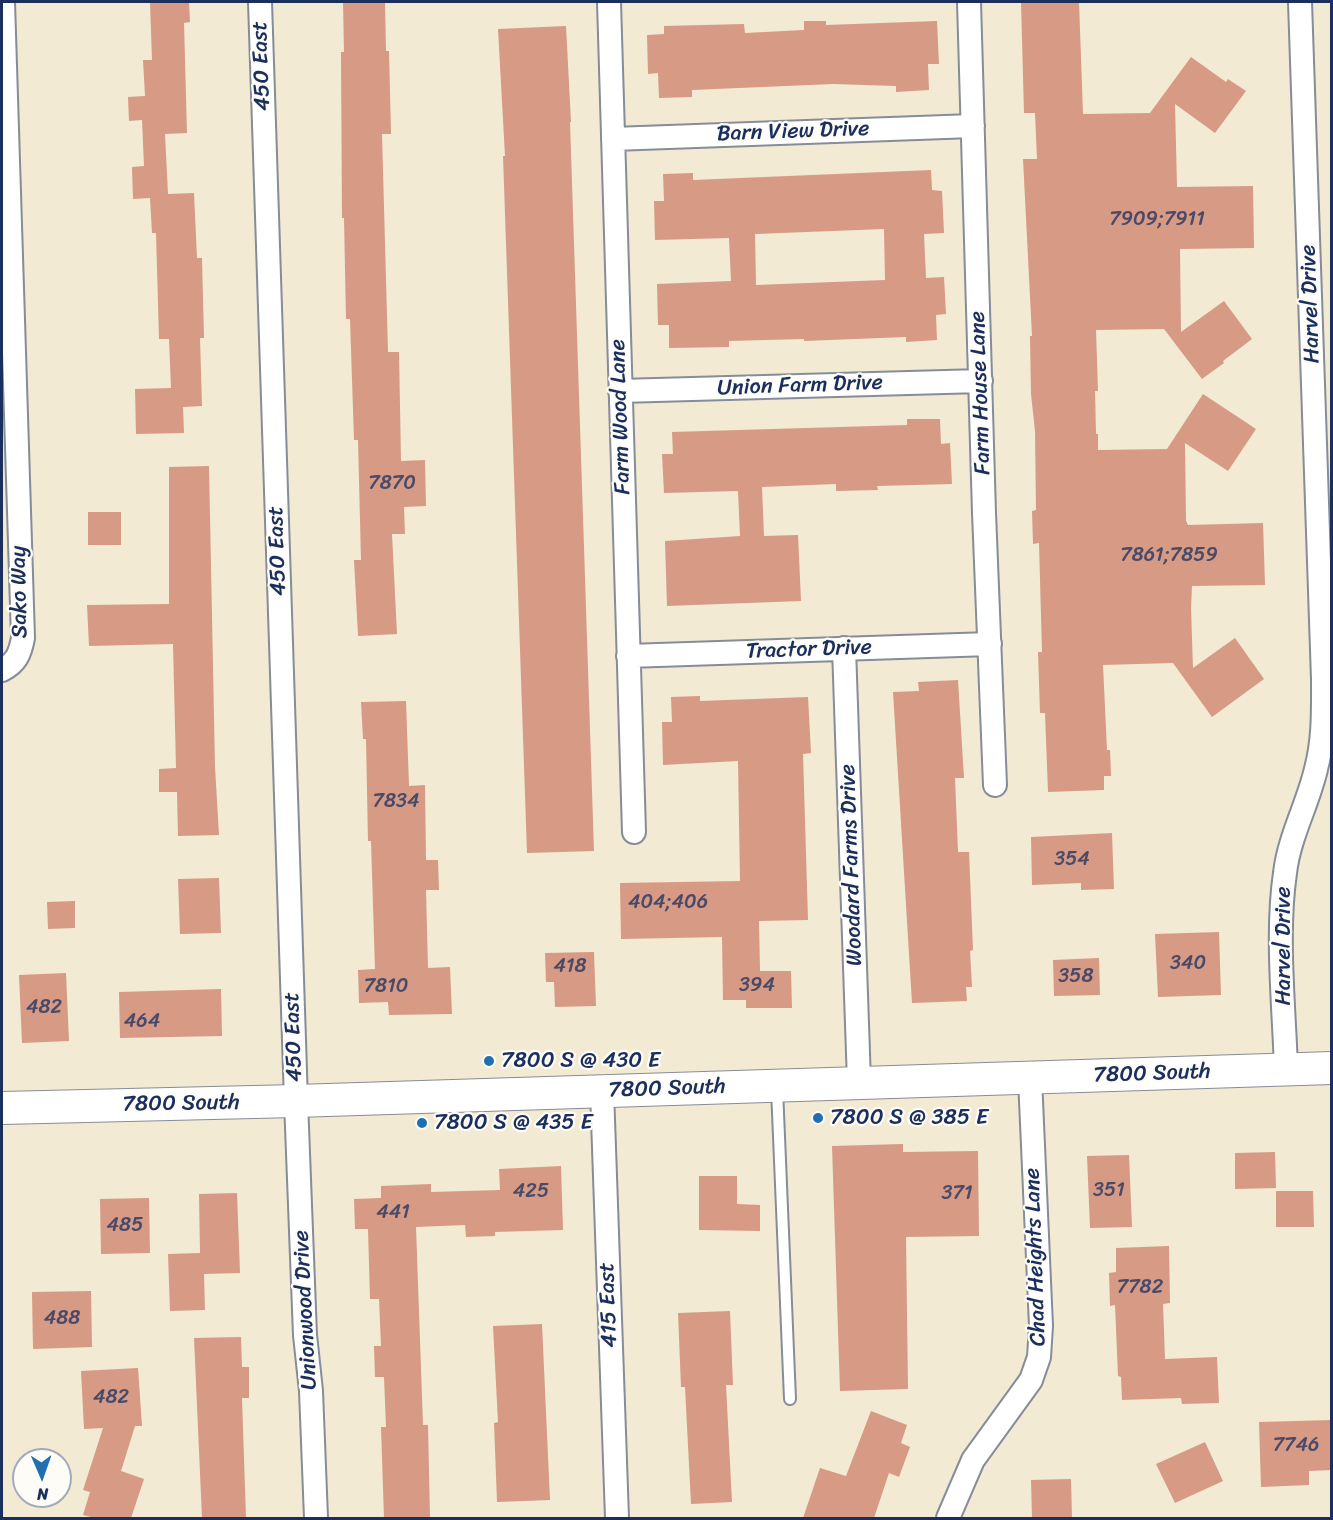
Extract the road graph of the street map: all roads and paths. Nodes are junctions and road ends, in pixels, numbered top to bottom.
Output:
1 (3, 2) edge
2 (260, 2) edge
3 (609, 2) edge
4 (969, 2) edge
5 (1300, 2) edge
6 (973, 126) junction
7 (613, 139) junction
8 (6, 233) edge
9 (981, 381) junction
10 (620, 392) junction
11 (990, 644) junction
12 (844, 648) junction
13 (628, 656) junction
14 (2, 670) edge
15 (995, 785) dead end
16 (634, 832) dead end
17 (1332, 1068) edge
18 (1286, 1069) junction
19 (1030, 1078) junction
20 (859, 1082) junction
21 (777, 1085) junction
22 (602, 1091) junction
23 (296, 1101) junction
24 (2, 1108) edge
25 (790, 1399) dead end
26 (316, 1518) edge
27 (617, 1518) edge
28 (948, 1518) edge

1 - 8 street, Sako Way
2 - 23 street, 450 East
3 - 7 street, Farm Wood Lane
4 - 6 street, Farm House Lane
5 - 18 street, Harvel Drive
6 - 7 street, Barn View Drive
6 - 9 street, Farm House Lane
7 - 10 street, Farm Wood Lane
8 - 14 street, Sako Way
9 - 10 street, Union Farm Drive
9 - 11 street, Farm House Lane
10 - 13 street, Farm Wood Lane
11 - 12 street, Tractor Drive
11 - 15 street, Farm House Lane
12 - 13 street, Tractor Drive
12 - 20 street, Woodard Farms Drive
13 - 16 street, Farm Wood Lane
17 - 18 main road, 7800 South
18 - 19 main road, 7800 South
19 - 20 main road, 7800 South
19 - 28 street, Chad Heights Lane
20 - 21 main road, 7800 South
21 - 22 main road, 7800 South
21 - 25 lane
22 - 23 main road, 7800 South
22 - 27 street, 415 East
23 - 24 main road, 7800 South
23 - 26 street, Unionwood Drive

